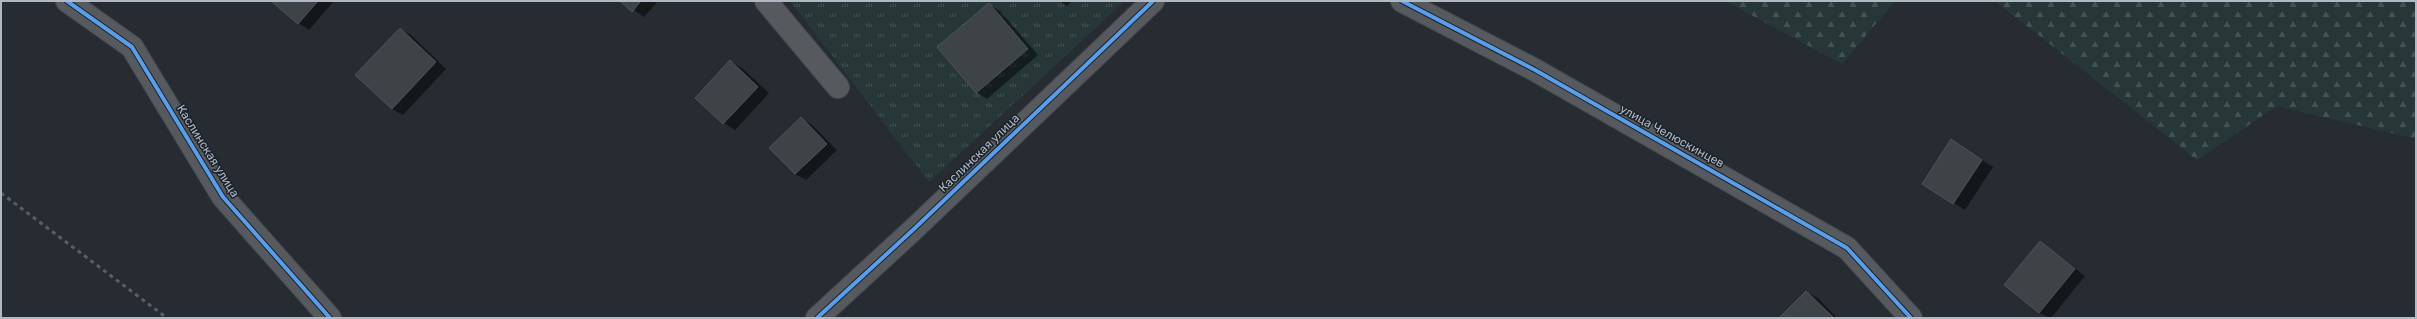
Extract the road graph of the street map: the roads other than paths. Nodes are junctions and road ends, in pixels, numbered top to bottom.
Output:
1 (67, 1) edge
2 (766, 1) edge
3 (1153, 1) edge
4 (1402, 1) edge
5 (838, 87) dead end
6 (330, 318) edge
7 (817, 318) edge
8 (1911, 318) edge

1 - 6 street, Каслинская улица
2 - 5 street
3 - 7 street, Каслинская улица
4 - 8 street, улица Челюскинцев

